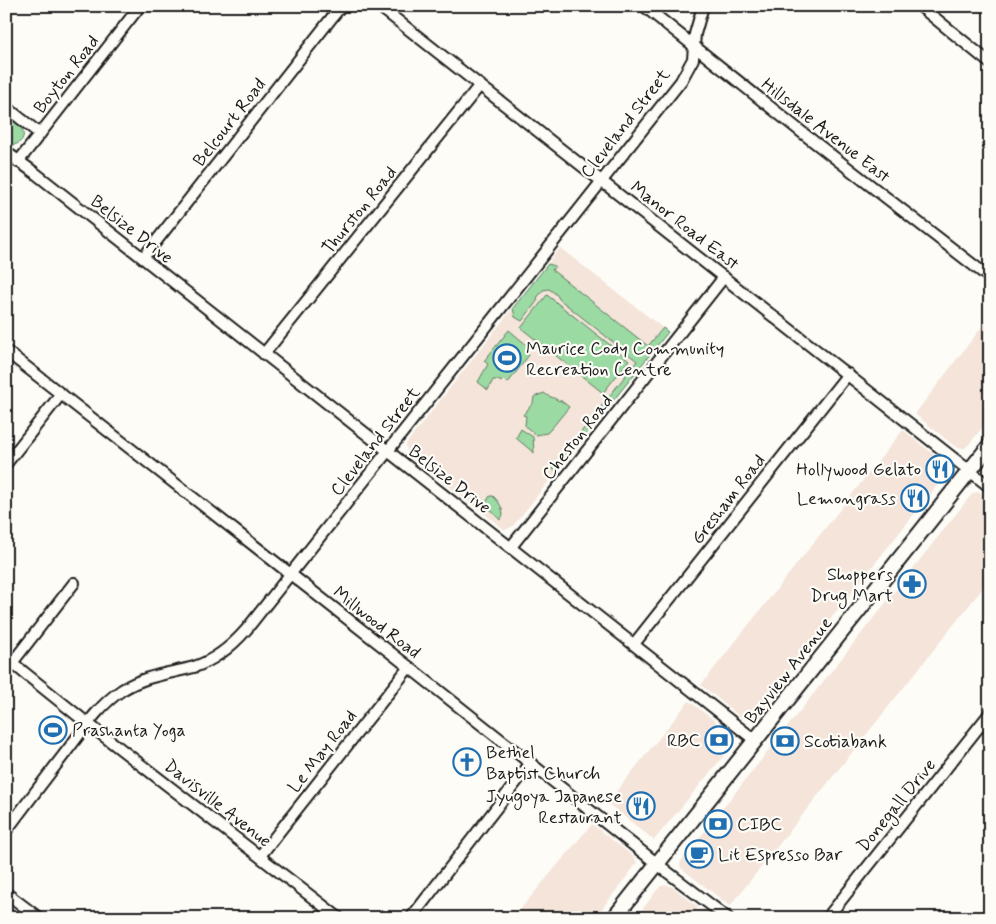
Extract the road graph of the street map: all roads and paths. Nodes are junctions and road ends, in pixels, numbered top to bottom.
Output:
1 (341, 6) edge
2 (379, 6) edge
3 (644, 6) edge
4 (703, 6) edge
5 (920, 6) edge
6 (134, 8) edge
7 (694, 47) junction
8 (990, 62) edge
9 (480, 85) junction
10 (6, 107) edge
11 (40, 134) junction
12 (6, 152) edge
13 (18, 162) junction
14 (602, 180) junction
15 (142, 258) junction
16 (724, 277) junction
17 (990, 278) edge
18 (6, 351) edge
19 (264, 354) junction
20 (848, 374) junction
21 (61, 394) junction
22 (990, 445) edge
23 (387, 451) junction
24 (6, 464) edge
25 (969, 471) junction
26 (990, 487) edge
27 (511, 547) junction
28 (290, 574) junction
29 (74, 583) dead end
30 (634, 644) junction
31 (9, 661) edge
32 (409, 667) junction
33 (990, 713) edge
34 (87, 723) junction
35 (756, 741) junction
36 (531, 764) junction
37 (6, 831) edge
38 (260, 856) junction
39 (657, 864) junction
40 (6, 893) edge
41 (39, 918) edge
42 (339, 918) edge
43 (411, 918) edge
44 (614, 918) edge
45 (728, 918) edge
46 (827, 918) edge

1 - 15 street, Belcourt Road
2 - 9 street, Manor Road East
3 - 7 street, Hillsdale Avenue East
4 - 7 street, Cleveland Street
5 - 8 street
6 - 11 street, Boyton Road
7 - 14 street, Cleveland Street
7 - 17 street, Hillsdale Avenue East
9 - 14 street, Manor Road East
9 - 19 street, Thurston Road
10 - 11 street
11 - 13 street, Boyton Road
12 - 13 street, Belsize Drive
13 - 15 street, Belsize Drive
14 - 16 street, Manor Road East
14 - 23 street, Cleveland Street
15 - 19 street, Belsize Drive
16 - 20 street, Manor Road East
16 - 27 street, Cheston Road
18 - 21 street, Millwood Road
19 - 23 street, Belsize Drive
20 - 25 street, Manor Road East
20 - 30 street, Gresham Road
21 - 24 street
21 - 28 street, Millwood Road
22 - 25 main road, Bayview Avenue
23 - 27 street, Belsize Drive
23 - 28 street, Cleveland Street
25 - 26 street, Manor Road East
25 - 35 main road, Bayview Avenue
27 - 30 street, Belsize Drive
28 - 32 street, Millwood Road
28 - 34 street, Cleveland Street
29 - 31 street
30 - 35 street, Belsize Drive
31 - 34 street, Davisville Avenue
32 - 36 street, Millwood Road
32 - 38 street, Le May Road
33 - 46 street, Donegall Drive
34 - 37 street, Cleveland Street
34 - 38 street, Davisville Avenue
35 - 39 main road, Bayview Avenue
36 - 39 street, Millwood Road
36 - 43 street
38 - 42 street, Davisville Avenue
39 - 44 main road, Bayview Avenue
39 - 45 street, Millwood Road
40 - 41 street

